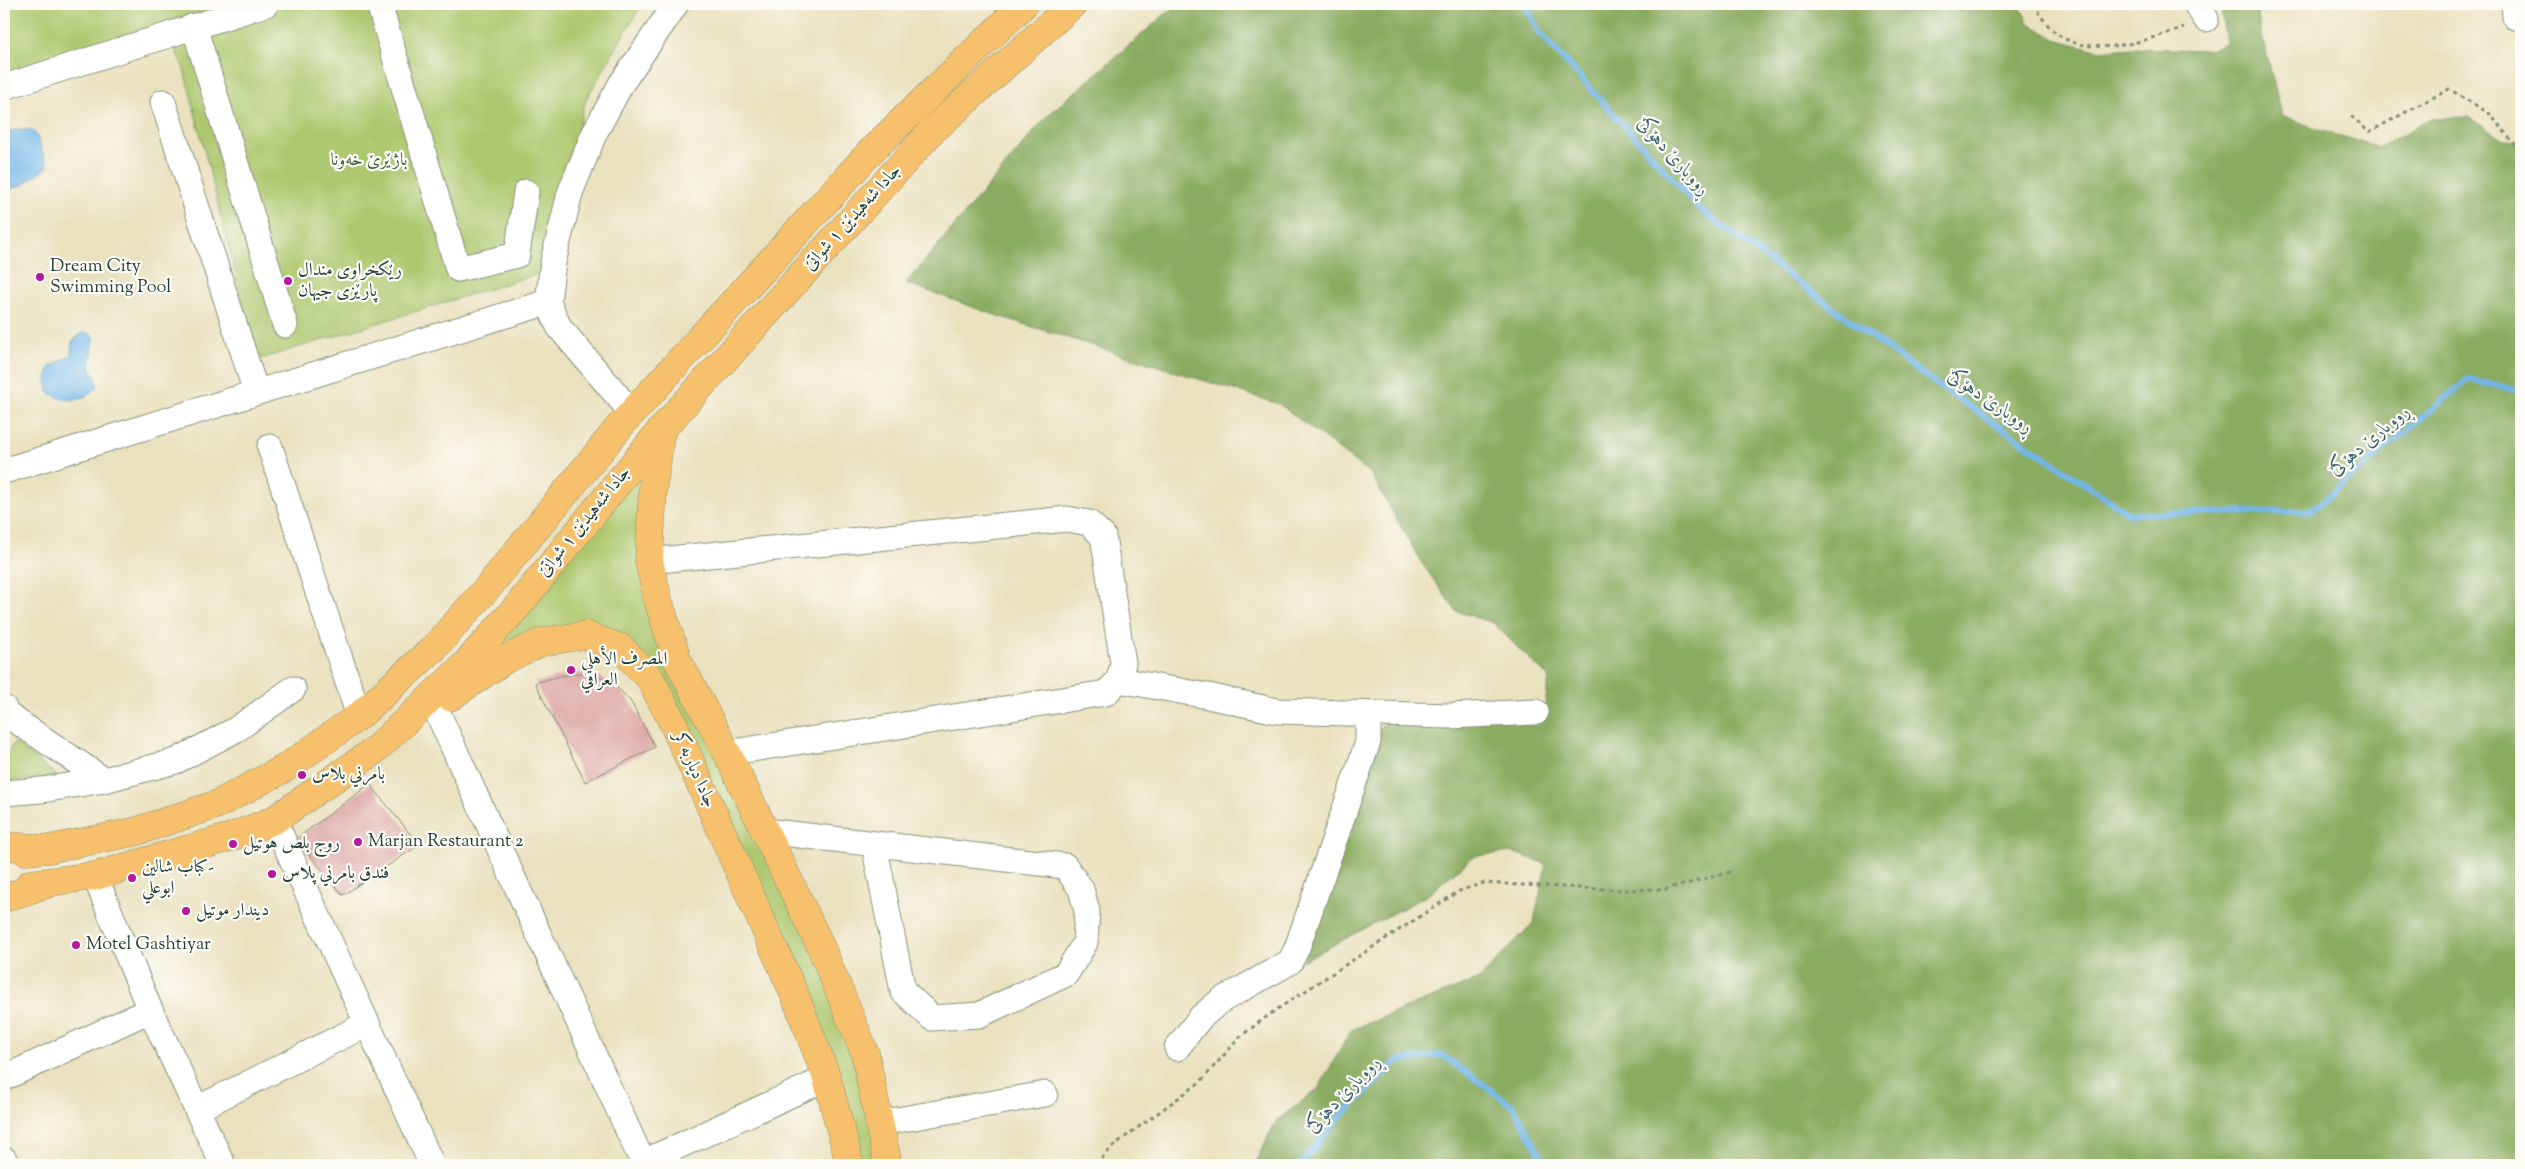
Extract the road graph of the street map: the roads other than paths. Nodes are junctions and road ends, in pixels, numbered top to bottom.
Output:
1 (266, 4) edge
2 (379, 4) edge
3 (676, 4) edge
4 (1024, 4) edge
5 (1073, 4) edge
6 (194, 26) junction
7 (4, 87) edge
8 (163, 102) dead end
9 (526, 192) dead end
10 (548, 302) junction
11 (284, 324) dead end
12 (256, 392) junction
13 (632, 413) junction
14 (660, 430) junction
15 (270, 447) dead end
16 (4, 471) edge
17 (649, 561) junction
18 (1119, 680) junction
19 (293, 689) dead end
20 (435, 707) junction
21 (1536, 712) dead end
22 (4, 713) edge
23 (1368, 715) junction
24 (359, 716) junction
25 (374, 751) junction
26 (727, 753) junction
27 (104, 780) junction
28 (4, 792) edge
29 (274, 820) junction
30 (767, 837) junction
31 (874, 844) junction
32 (4, 846) edge
33 (49, 848) junction
34 (4, 853) edge
35 (734, 860) junction
36 (95, 876) junction
37 (53, 882) junction
38 (4, 886) edge
39 (4, 898) edge
40 (150, 1010) junction
41 (367, 1024) junction
42 (1176, 1048) dead end
43 (4, 1078) edge
44 (827, 1078) junction
45 (1045, 1094) dead end
46 (197, 1109) junction
47 (880, 1123) junction
48 (4, 1159) edge
49 (7, 1165) edge
50 (223, 1165) edge
51 (432, 1165) edge
52 (850, 1165) edge
53 (888, 1165) edge

1 - 6 street
2 - 9 street
3 - 10 street
4 - 13 main road, جادا شەهیدێن ١ شواتێ
5 - 14 main road, جادا شەهیدێن ١ شواتێ
6 - 7 street
6 - 11 street
8 - 12 street
10 - 12 street
10 - 13 street
12 - 16 street
13 - 24 main road, جادا شەهیدێن ١ شواتێ
14 - 17 main road, جادا دیاربه‌كر
14 - 25 main road, جادا شەهیدێن ١ شواتێ
15 - 24 street
17 - 18 street
17 - 26 main road, جادا دیاربه‌كر
18 - 23 street
18 - 26 street
19 - 27 street
20 - 25 main road, جادا دیاربه‌كر
20 - 35 main road, جادا دیاربه‌كر
20 - 44 street
21 - 23 street
22 - 27 street
23 - 42 street
24 - 33 main road, جادا شەهیدێن ١ شواتێ
25 - 29 main road, جادا شەهیدێن ١ شواتێ
26 - 30 main road, جادا دیاربه‌كر
27 - 28 street
29 - 36 main road, جادا شەهیدێن ١ شواتێ
29 - 41 street
30 - 31 street
30 - 35 main road
30 - 47 main road, جادا دیاربه‌كر
31 - 31 street
32 - 33 main road
33 - 34 main road, جادا شەهیدێن ١ شواتێ
35 - 44 main road, جادا دیاربه‌كر
36 - 37 main road, جادا شەهیدێن ١ شواتێ
36 - 40 street
37 - 38 main road, جادا شەهیدێن ١ شواتێ
37 - 39 main road
40 - 43 street
40 - 46 street
41 - 46 street
41 - 51 street
44 - 52 main road, جادا دیاربه‌كر
45 - 47 street
46 - 50 street
47 - 53 main road, جادا دیاربه‌كر
48 - 49 street

